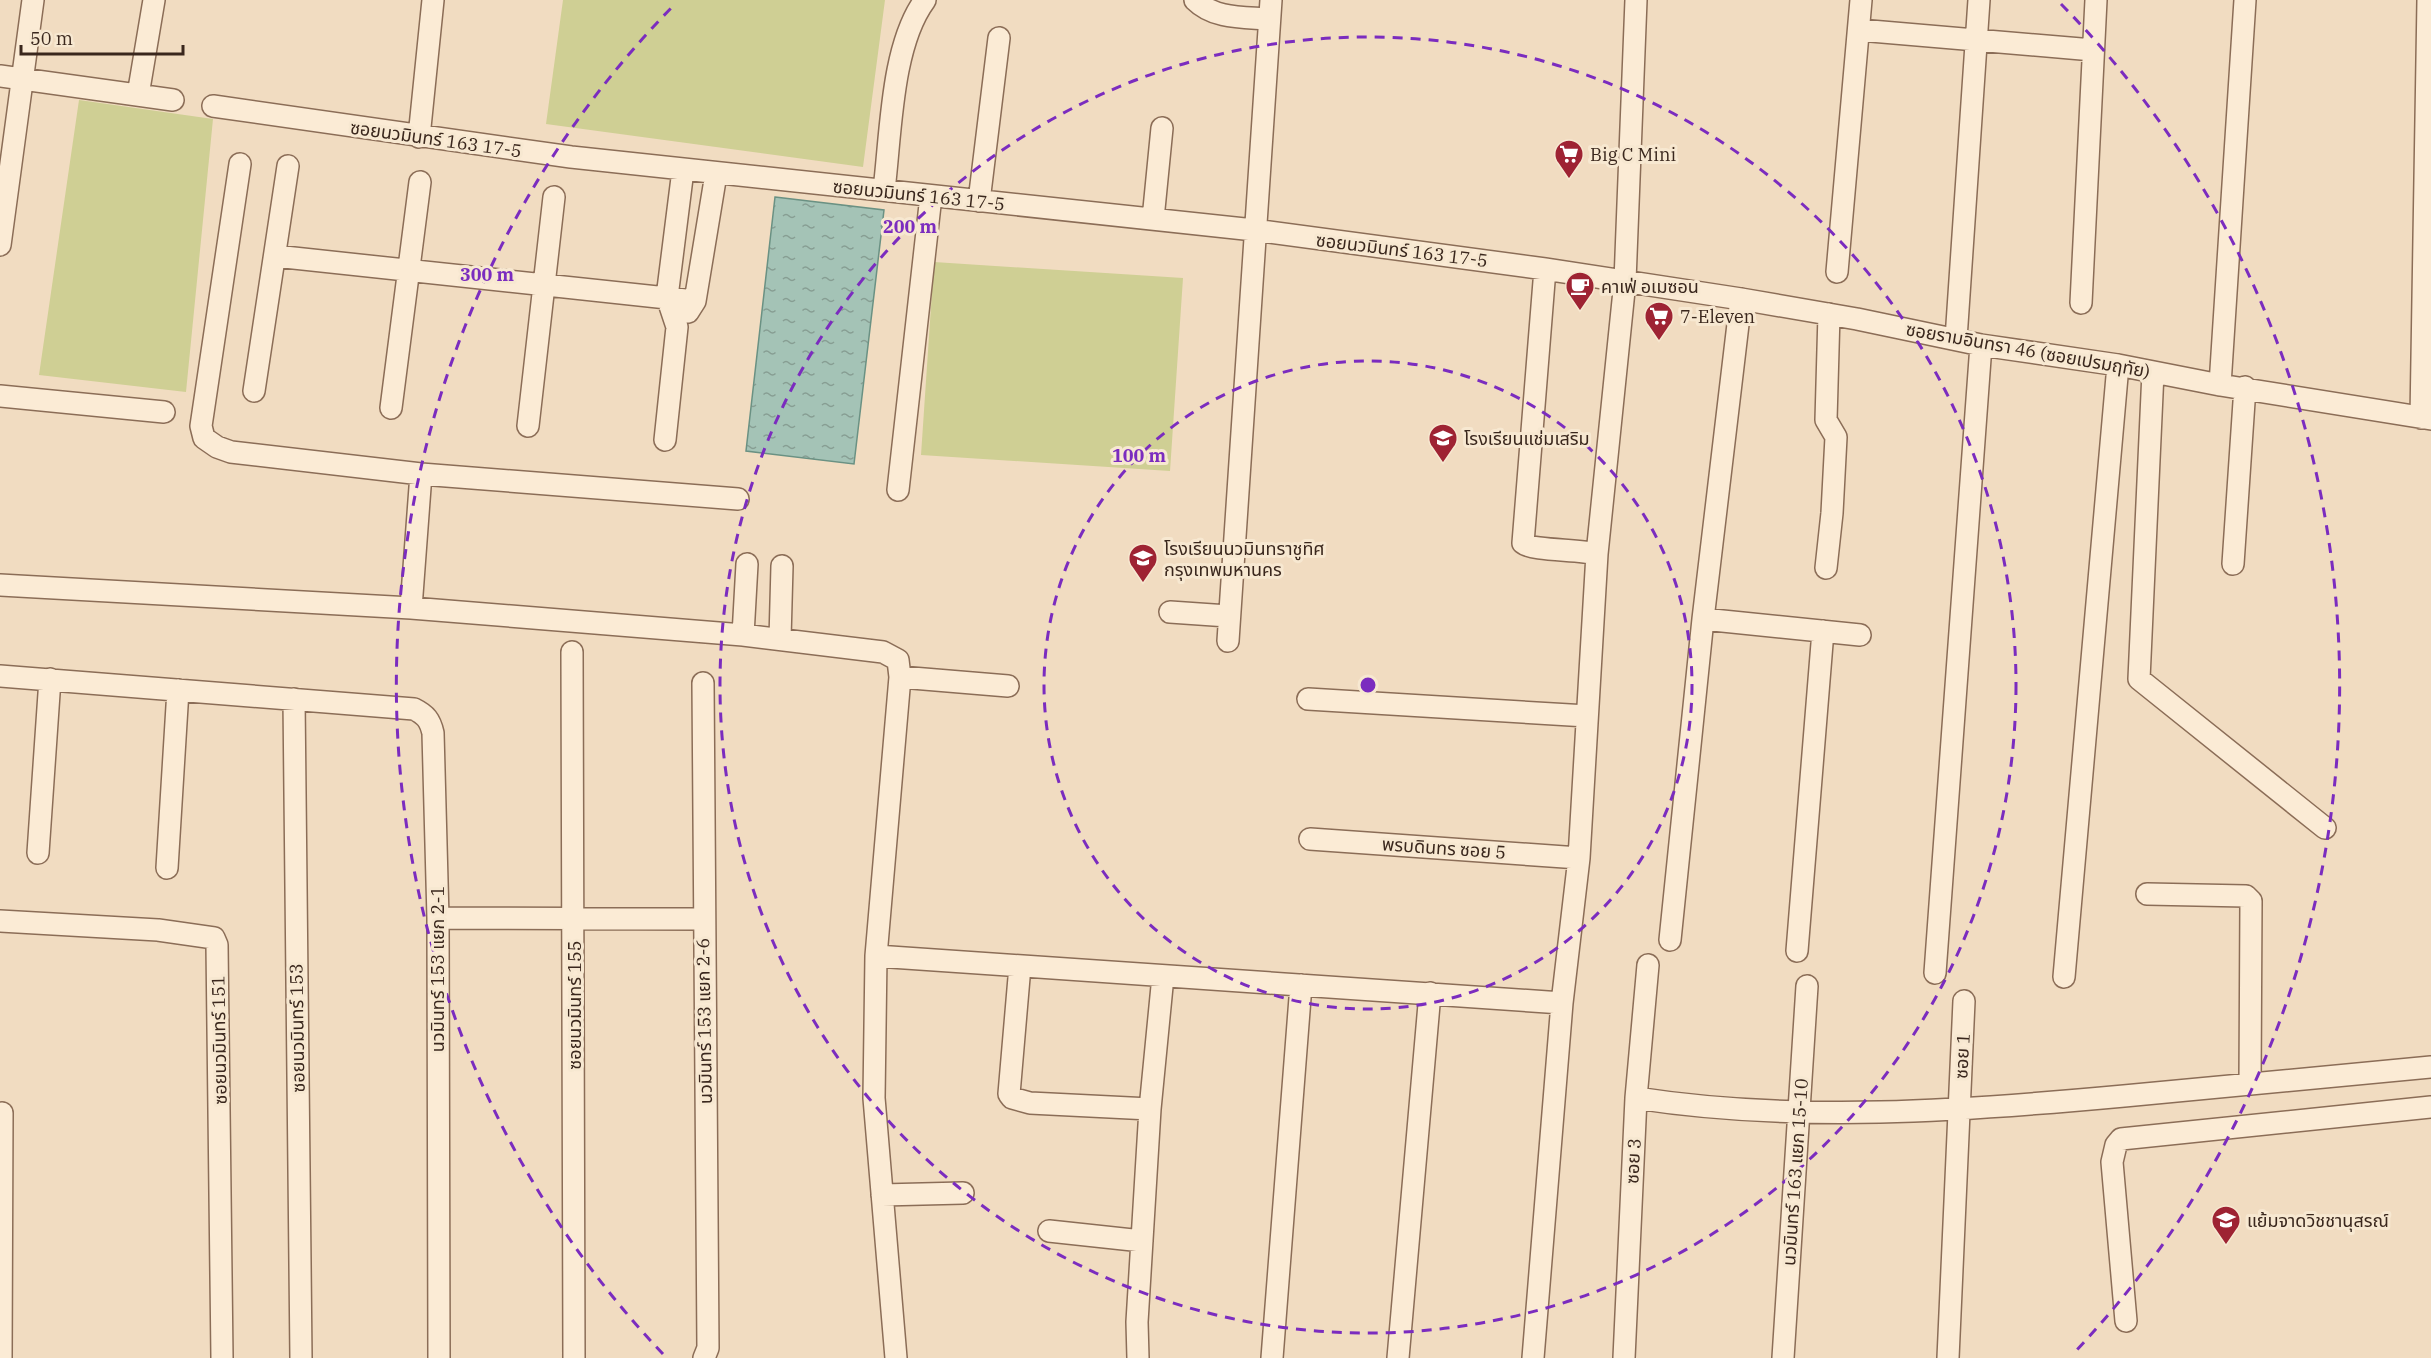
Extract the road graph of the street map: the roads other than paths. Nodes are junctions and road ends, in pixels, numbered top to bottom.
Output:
1 (33, 0) edge
2 (154, 0) edge
3 (433, 0) edge
4 (925, 0) edge
5 (1195, 0) edge
6 (1636, 0) edge
7 (1861, 0) edge
8 (1979, 0) edge
9 (2096, 0) edge
10 (2245, 0) edge
11 (2428, 0) edge
12 (1270, 9) edge
13 (1859, 30) junction
14 (999, 38) dead end
15 (1975, 39) junction
16 (2093, 50) junction
17 (0, 76) edge
18 (22, 79) junction
19 (138, 95) junction
20 (173, 100) dead end
21 (213, 106) dead end
22 (1162, 128) dead end
23 (419, 137) junction
24 (240, 164) dead end
25 (288, 166) dead end
26 (683, 170) junction
27 (716, 174) junction
28 (420, 182) dead end
29 (884, 190) junction
30 (931, 195) junction
31 (554, 198) dead end
32 (979, 201) junction
33 (1153, 219) junction
34 (1254, 230) junction
35 (0, 245) edge
36 (275, 256) junction
37 (1545, 268) junction
38 (407, 270) junction
39 (1837, 272) dead end
40 (1625, 280) junction
41 (545, 283) junction
42 (667, 297) junction
43 (1741, 299) junction
44 (695, 301) junction
45 (2081, 303) dead end
46 (1829, 314) junction
47 (677, 327) junction
48 (1956, 339) junction
49 (1981, 345) junction
50 (2118, 365) junction
51 (2153, 372) junction
52 (2220, 385) junction
53 (2245, 387) junction
54 (254, 391) dead end
55 (0, 396) edge
56 (391, 408) dead end
57 (164, 412) dead end
58 (2426, 418) edge
59 (528, 426) dead end
60 (664, 440) dead end
61 (421, 474) junction
62 (898, 490) dead end
63 (738, 499) dead end
64 (1597, 554) junction
65 (747, 564) dead end
66 (2233, 564) dead end
67 (782, 566) dead end
68 (1826, 568) dead end
69 (0, 585) edge
70 (411, 608) junction
71 (1170, 612) dead end
72 (1228, 616) junction
73 (1703, 619) junction
74 (1823, 631) junction
75 (743, 635) junction
76 (1860, 635) dead end
77 (780, 639) junction
78 (1228, 641) dead end
79 (572, 652) dead end
80 (0, 676) edge
81 (900, 677) junction
82 (50, 680) junction
83 (703, 683) dead end
84 (1008, 686) dead end
85 (178, 690) junction
86 (294, 699) junction
87 (1308, 699) dead end
88 (1587, 716) junction
89 (2325, 828) dead end
90 (1310, 839) dead end
91 (38, 853) dead end
92 (1579, 858) junction
93 (167, 868) dead end
94 (2147, 894) dead end
95 (438, 918) junction
96 (703, 919) junction
97 (0, 921) edge
98 (574, 921) junction
99 (1671, 940) dead end
100 (1797, 951) dead end
101 (876, 956) junction
102 (1648, 965) dead end
103 (1020, 966) junction
104 (1935, 974) dead end
105 (1163, 976) junction
106 (2064, 977) dead end
107 (1301, 985) junction
108 (1807, 986) dead end
109 (1430, 993) junction
110 (1964, 1001) dead end
111 (1562, 1003) junction
112 (2431, 1067) edge
113 (2250, 1084) junction
114 (1636, 1098) junction
115 (2431, 1107) edge
116 (1150, 1109) junction
117 (1959, 1110) junction
118 (1799, 1112) junction
119 (2, 1113) dead end
120 (963, 1193) dead end
121 (882, 1195) junction
122 (1048, 1231) dead end
123 (1142, 1241) junction
124 (2126, 1321) dead end
125 (1, 1358) edge
126 (222, 1358) edge
127 (301, 1358) edge
128 (439, 1358) edge
129 (574, 1358) edge
130 (704, 1358) edge
131 (896, 1358) edge
132 (1138, 1358) edge
133 (1272, 1358) edge
134 (1398, 1358) edge
135 (1533, 1358) edge
136 (1624, 1358) edge
137 (1783, 1358) edge
138 (1948, 1358) edge

1 - 18 street
2 - 19 street
3 - 23 street
4 - 29 street
5 - 12 street
6 - 40 street
7 - 13 street
8 - 15 street
9 - 16 street
10 - 52 street
11 - 58 street
12 - 34 street
13 - 15 street
13 - 39 street
14 - 32 street
15 - 16 street
15 - 48 street
16 - 45 street
17 - 18 street
18 - 19 street
18 - 35 street
19 - 20 street
21 - 23 street, ซอยนวมินทร์ 163 17-5
22 - 33 street
23 - 26 street, ซอยนวมินทร์ 163 17-5
24 - 61 street
25 - 36 street
26 - 27 street, ซอยนวมินทร์ 163 17-5
26 - 42 street
27 - 29 street, ซอยนวมินทร์ 163 17-5
27 - 44 street
28 - 38 street
29 - 30 street, ซอยนวมินทร์ 163 17-5
30 - 32 street, ซอยนวมินทร์ 163 17-5
30 - 62 street
31 - 41 street
32 - 33 street, ซอยนวมินทร์ 163 17-5
33 - 34 street, ซอยนวมินทร์ 163 17-5
34 - 37 street, ซอยนวมินทร์ 163 17-5
34 - 72 street
36 - 38 street
36 - 54 street
37 - 40 street, ซอยนวมินทร์ 163 17-5
37 - 64 street
38 - 41 street
38 - 56 street
40 - 43 street, ซอยรามอินทรา 46 (ซอยเปรมฤทัย)
40 - 64 street
41 - 42 street
41 - 59 street
42 - 44 street
42 - 47 street
43 - 46 street, ซอยรามอินทรา 46 (ซอยเปรมฤทัย)
43 - 73 street
44 - 47 street
46 - 48 street, ซอยรามอินทรา 46 (ซอยเปรมฤทัย)
46 - 68 street
47 - 60 street
48 - 49 street, ซอยรามอินทรา 46 (ซอยเปรมฤทัย)
49 - 50 street, ซอยรามอินทรา 46 (ซอยเปรมฤทัย)
49 - 104 street
50 - 51 street, ซอยรามอินทรา 46 (ซอยเปรมฤทัย)
50 - 106 street
51 - 52 street, ซอยรามอินทรา 46 (ซอยเปรมฤทัย)
51 - 89 street
52 - 53 street, ซอยรามอินทรา 46 (ซอยเปรมฤทัย)
53 - 58 street, ซอยรามอินทรา 46 (ซอยเปรมฤทัย)
53 - 66 street
55 - 57 street
61 - 63 street
61 - 70 street
64 - 88 street
65 - 75 street
67 - 77 street
69 - 70 street
70 - 75 street
71 - 72 street
72 - 78 street
73 - 74 street
73 - 99 street
74 - 76 street
74 - 100 street
75 - 77 street
77 - 81 street
79 - 98 street, ซอยนวมินทร์ 155
80 - 82 street
81 - 84 street
81 - 101 street
82 - 85 street
82 - 91 street
83 - 96 street, นวมินทร์ 153 แยก 2-6
85 - 86 street
85 - 93 street
86 - 95 street, นวมินทร์ 153 แยก 2-1
86 - 127 street, ซอยนวมินทร์ 153
87 - 88 street
88 - 92 street
90 - 92 street, พรบดินทร ซอย 5
92 - 111 street
94 - 113 street
95 - 98 street
95 - 128 street, นวมินทร์ 153 แยก 2-1
96 - 98 street
96 - 130 street, นวมินทร์ 153 แยก 2-6
97 - 126 street, ซอยนวมินทร์ 151
98 - 129 street, ซอยนวมินทร์ 155
101 - 103 street
101 - 121 street
102 - 114 street, ซอย 3
103 - 105 street
103 - 116 street
105 - 107 street
105 - 116 street
107 - 109 street
107 - 133 street
108 - 118 street, นวมินทร์ 163 แยก 15-10
109 - 111 street
109 - 134 street
110 - 117 street, ซอย 1
111 - 135 street
112 - 113 street
113 - 117 street
114 - 118 street
114 - 136 street, ซอย 3
115 - 124 street
116 - 123 street
117 - 118 street
117 - 138 street, ซอย 1
118 - 137 street, นวมินทร์ 163 แยก 15-10
119 - 125 street
120 - 121 street
121 - 131 street
122 - 123 street
123 - 132 street

